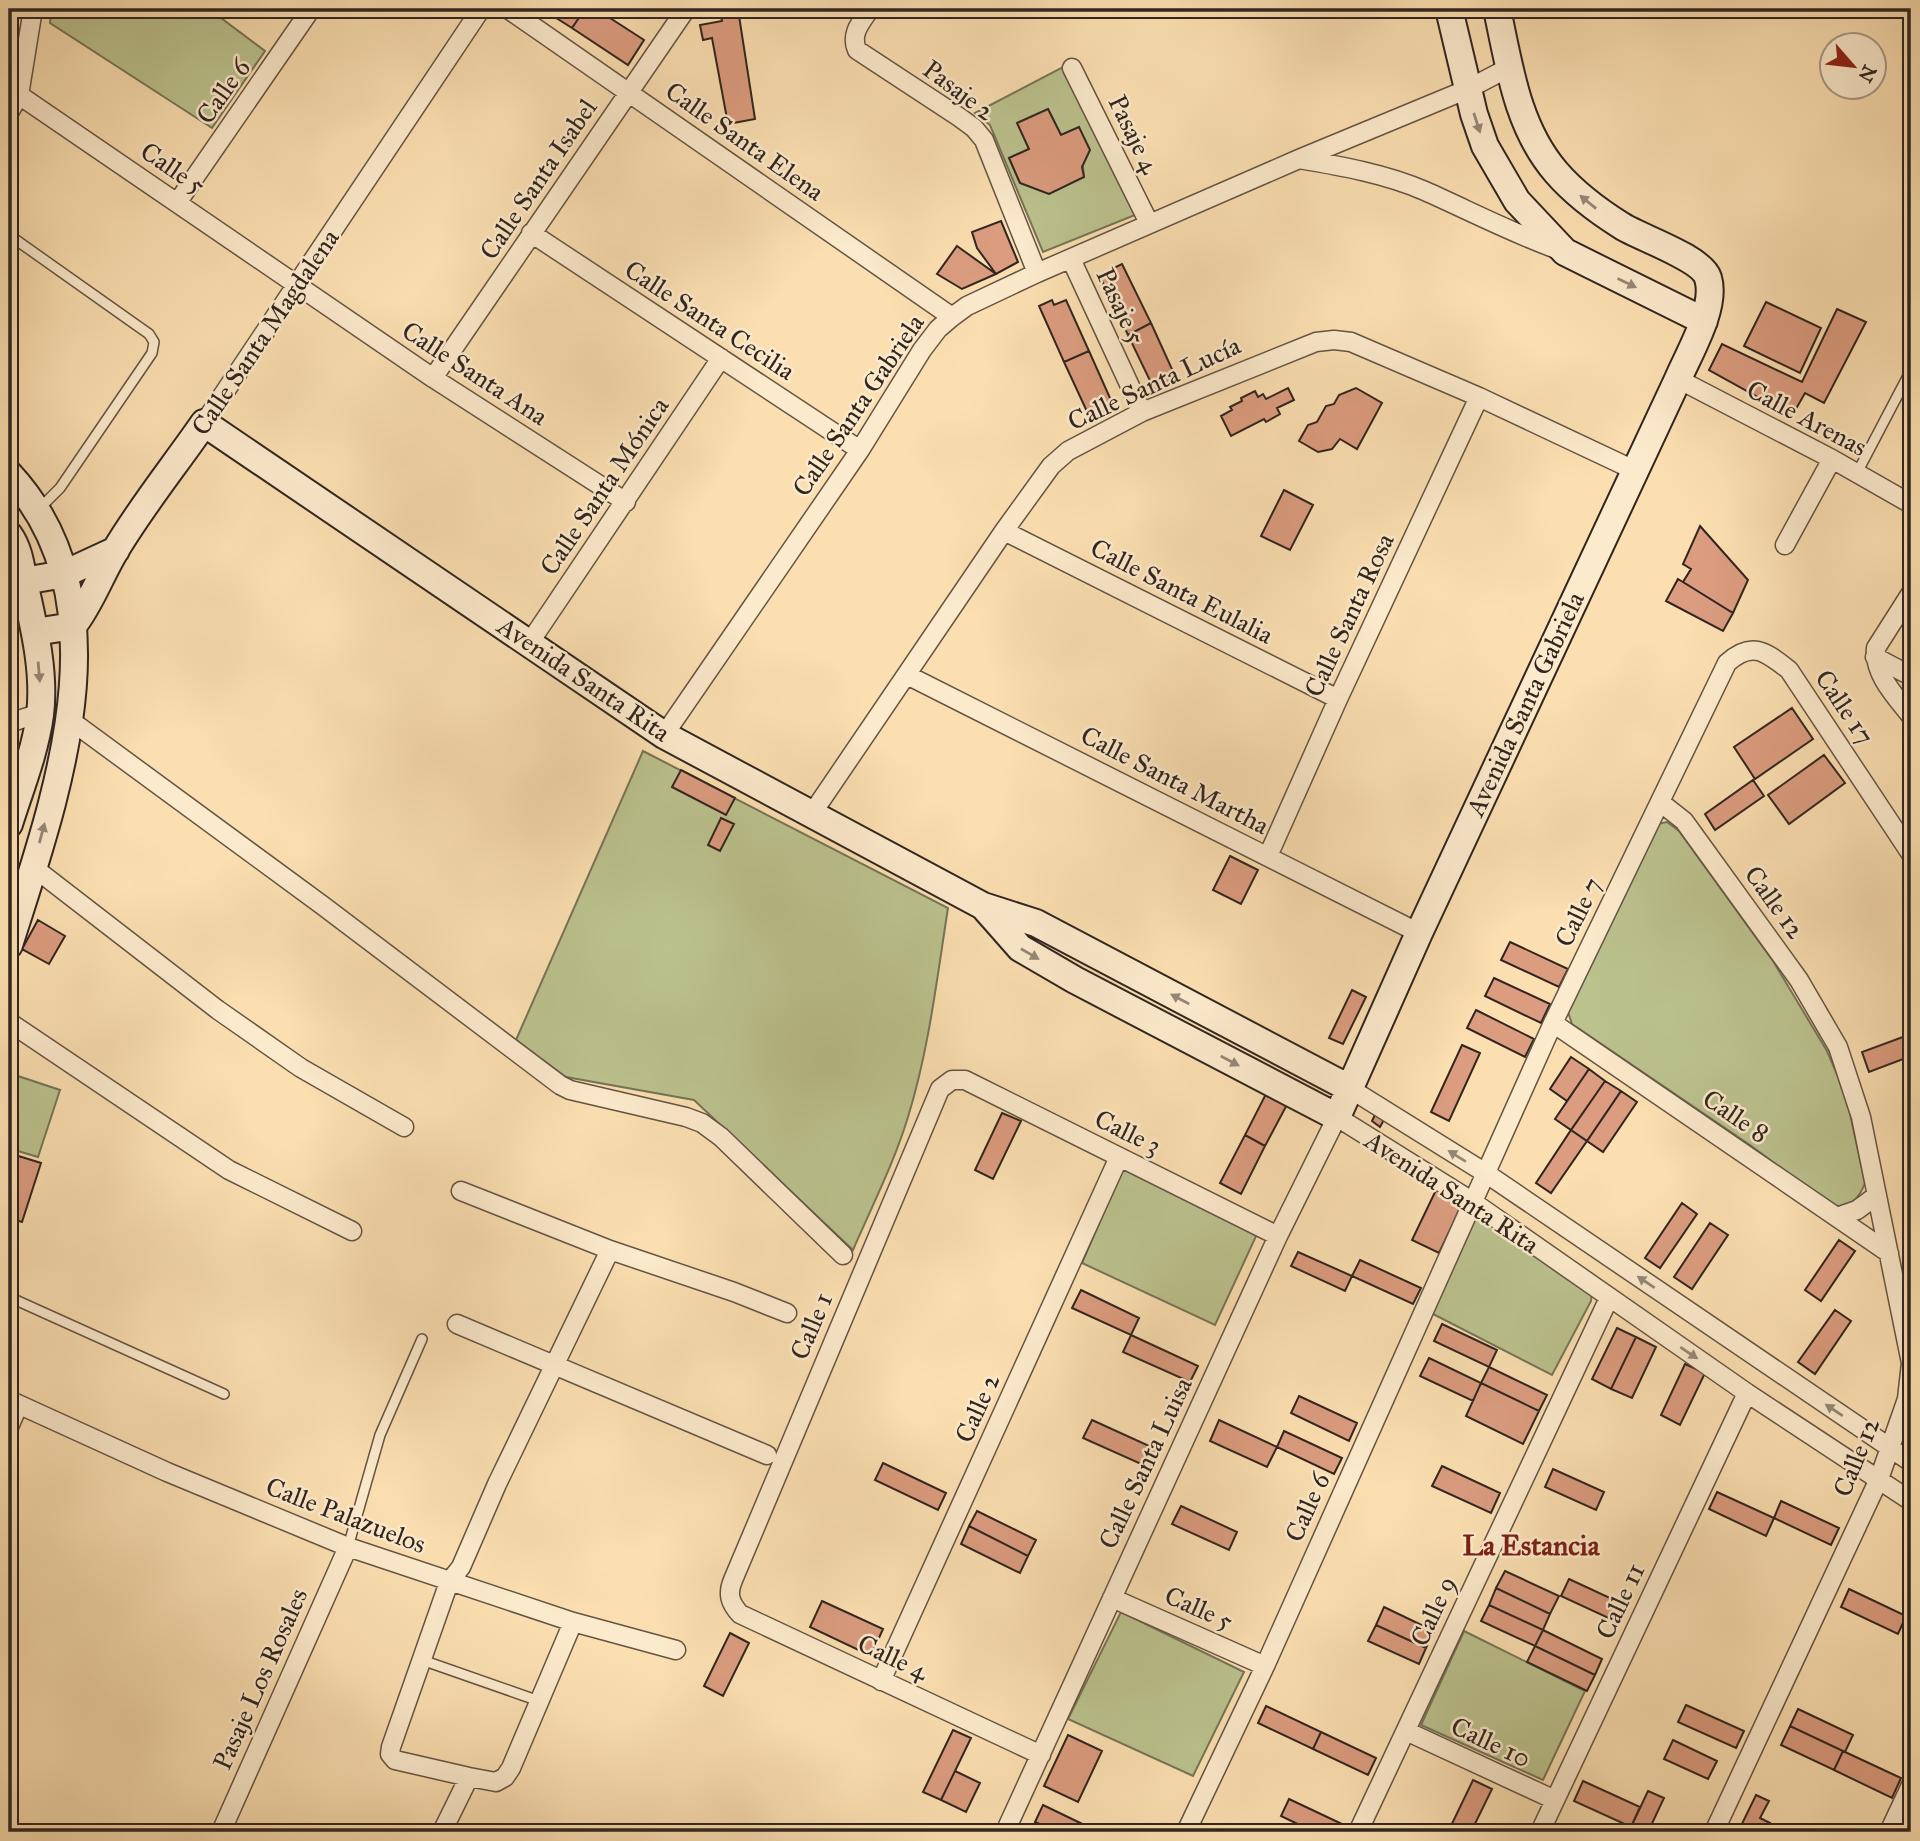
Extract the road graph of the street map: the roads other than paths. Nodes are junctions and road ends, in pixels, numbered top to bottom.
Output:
1 (33, 9) edge
2 (311, 9) edge
3 (481, 9) edge
4 (508, 9) edge
5 (686, 9) edge
6 (870, 9) edge
7 (1450, 9) edge
8 (1497, 9) edge
9 (1072, 68) dead end
10 (1508, 68) junction
11 (1468, 89) junction
12 (629, 92) junction
13 (19, 95) junction
14 (9, 113) edge
15 (1299, 159) junction
16 (177, 203) junction
17 (1149, 223) junction
18 (531, 233) junction
19 (9, 235) edge
20 (1564, 252) junction
21 (1071, 259) junction
22 (1037, 273) junction
23 (296, 286) junction
24 (952, 317) junction
25 (1704, 321) junction
26 (721, 359) junction
27 (1911, 370) edge
28 (433, 378) junction
29 (1678, 379) junction
30 (1479, 397) junction
31 (1142, 412) junction
32 (204, 423) junction
33 (860, 450) junction
34 (1832, 460) junction
35 (1634, 470) junction
36 (1857, 473) junction
37 (9, 474) edge
38 (625, 502) junction
39 (1911, 504) edge
40 (38, 510) junction
41 (1003, 531) junction
42 (9, 535) edge
43 (1785, 545) dead end
44 (116, 550) junction
45 (64, 574) junction
46 (16, 577) edge
47 (1911, 593) edge
48 (73, 626) junction
49 (35, 632) junction
50 (530, 642) junction
51 (1740, 652) joint
52 (1875, 657) junction
53 (907, 675) junction
54 (1911, 676) edge
55 (1338, 699) junction
56 (40, 713) junction
57 (1911, 716) edge
58 (70, 720) junction
59 (9, 723) edge
60 (664, 735) junction
61 (1660, 802) junction
62 (811, 815) junction
63 (9, 824) edge
64 (1911, 853) edge
65 (1268, 856) junction
66 (33, 867) junction
67 (983, 905) junction
68 (1419, 933) junction
69 (9, 945) edge
70 (9, 1022) edge
71 (1553, 1023) junction
72 (952, 1080) joint
73 (1349, 1088) junction
74 (1337, 1117) junction
75 (404, 1127) dead end
76 (1119, 1157) junction
77 (1487, 1174) junction
78 (461, 1191) dead end
79 (1876, 1196) junction
80 (1473, 1202) junction
81 (1837, 1217) junction
82 (352, 1231) dead end
83 (1278, 1236) junction
84 (610, 1251) junction
85 (1889, 1253) junction
86 (843, 1255) dead end
87 (9, 1297) edge
88 (1609, 1298) junction
89 (787, 1313) dead end
90 (457, 1324) dead end
91 (422, 1339) dead end
92 (555, 1365) junction
93 (1747, 1392) junction
94 (224, 1394) dead end
95 (16, 1403) edge
96 (9, 1438) edge
97 (1890, 1448) junction
98 (767, 1455) dead end
99 (1911, 1462) edge
100 (1879, 1479) junction
101 (1911, 1501) edge
102 (348, 1547) junction
103 (449, 1582) junction
104 (730, 1598) joint
105 (1112, 1598) junction
106 (573, 1622) junction
107 (676, 1650) dead end
108 (422, 1660) junction
109 (1265, 1666) junction
110 (881, 1681) junction
111 (539, 1701) junction
112 (1406, 1731) junction
113 (1041, 1755) junction
114 (469, 1777) junction
115 (1911, 1785) edge
116 (1555, 1800) junction
117 (221, 1832) edge
118 (442, 1832) edge
119 (1005, 1832) edge
120 (1186, 1832) edge
121 (1357, 1832) edge
122 (1540, 1832) edge
123 (1714, 1832) edge
124 (1889, 1832) edge

1 - 13 street
2 - 16 street, Calle 6
3 - 23 street, Calle Santa Magdalena
4 - 12 street, Calle Santa Elena
5 - 12 street, Calle Santa Isabel
6 - 22 street, Pasaje 2
7 - 11 street
8 - 10 street, Avenida Santa Gabriela
9 - 17 street, Pasaje 4
10 - 11 street, Calle Santa Gabriela
25 -> 10 street, Avenida Santa Gabriela
11 - 15 street, Calle Santa Gabriela
11 -> 20 street
12 - 18 street, Calle Santa Isabel
12 - 24 street, Calle Santa Elena
13 - 14 street
13 - 16 street, Calle 5
15 - 17 street, Calle Santa Gabriela
15 - 20 street
16 - 23 street, Calle 5
17 - 21 street, Calle Santa Gabriela
18 - 26 street, Calle Santa Cecilia
18 - 28 street, Calle Santa Isabel
19 - 40 lane
20 -> 25 street
21 - 22 street, Calle Santa Gabriela
21 - 31 street, Pasaje 5
22 - 24 street, Calle Santa Gabriela
23 - 28 street, Calle Santa Ana
23 - 32 street, Calle Santa Magdalena
24 - 33 street, Calle Santa Gabriela
25 - 29 street, Avenida Santa Gabriela
26 - 33 street, Calle Santa Cecilia
26 - 38 street, Calle Santa Mónica
27 - 36 lane
28 - 38 street, Calle Santa Ana
29 - 34 street, Calle Arenas
29 - 35 street, Avenida Santa Gabriela
30 - 31 street, Calle Santa Lucía
30 - 35 street, Calle Santa Lucía
30 - 55 street, Calle Santa Rosa
31 - 41 street, Calle Santa Lucía
32 - 44 street, Calle Santa Magdalena
32 - 50 street, Avenida Santa Rita
33 - 60 street, Calle Santa Gabriela
34 - 36 street, Calle Arenas
34 - 43 street
35 - 68 street, Avenida Santa Gabriela
36 - 39 street, Calle Arenas
37 - 40 street
38 - 50 street, Calle Santa Mónica
40 - 45 street
41 - 53 street, Calle Santa Lucía
41 - 55 street, Calle Santa Eulalia
42 - 46 street
44 - 45 street
44 - 48 street, Calle Santa Magdalena
45 - 46 street
45 - 48 street
46 - 49 street
47 - 52 street
48 - 49 street
48 - 58 street
49 -> 56 street
50 - 60 street, Avenida Santa Rita
51 - 61 street, Calle 7
51 - 64 street, Calle 17
52 - 54 street
52 - 57 street
53 - 62 street, Calle Santa Lucía
53 - 65 street, Calle Santa Martha
55 - 65 street, Calle Santa Rosa
56 - 59 street
56 - 63 street
66 -> 58 street
58 - 86 street
60 - 62 street, Avenida Santa Rita
61 - 71 street, Calle 7
61 - 79 street, Calle 12
62 - 67 street, Avenida Santa Rita
65 - 68 street, Calle Santa Martha
66 - 69 street
66 - 75 street
73 -> 67 street, Avenida Santa Rita
67 -> 74 street, Avenida Santa Rita
68 - 73 street, Avenida Santa Gabriela
70 - 82 street
71 - 77 street, Calle 7
71 - 81 street, Calle 8
72 - 76 street, Calle 3
72 - 104 street, Calle 1
73 - 74 street, Avenida Santa Gabriela
77 -> 73 street, Avenida Santa Rita
74 - 80 street, Avenida Santa Rita
74 - 83 street, Calle Santa Luisa
76 - 83 street, Calle 3
76 - 110 street, Calle 2
77 - 80 street, Calle 7
97 -> 77 street, Avenida Santa Rita
78 - 84 street
79 - 81 street
79 - 85 street, Calle 12
80 - 88 street, Avenida Santa Rita
80 - 109 street, Calle 6
81 - 85 street, Calle 8
83 - 105 street, Calle Santa Luisa
84 - 89 street
84 - 92 street
85 - 97 street, Calle 12
87 - 94 lane
88 -> 93 street, Avenida Santa Rita
88 - 112 street, Calle 9
90 - 92 street
91 - 102 lane
92 - 98 street
92 - 103 street
93 - 100 street, Avenida Santa Rita
93 - 116 street, Calle 11
95 - 96 lane
95 - 102 street, Calle Palazuelos
97 - 99 street, Avenida Santa Rita
97 - 100 street, Calle 12
100 - 101 street, Avenida Santa Rita
100 - 123 street, Calle 12
102 - 103 street, Calle Palazuelos
102 - 117 street, Pasaje Los Rosales
103 - 106 street, Calle Palazuelos
103 - 108 street
104 - 110 street, Calle 4
105 - 109 street, Calle 5
105 - 113 street, Calle Santa Luisa
106 - 107 street, Calle Palazuelos
106 - 111 street
108 - 111 lane
108 - 114 street
109 - 120 street, Calle 6
110 - 113 street, Calle 4
111 - 114 street
112 - 116 street, Calle 10
112 - 121 street, Calle 9
113 - 119 street, Calle Santa Luisa
114 - 118 street
115 - 124 street
116 - 122 street, Calle 11

